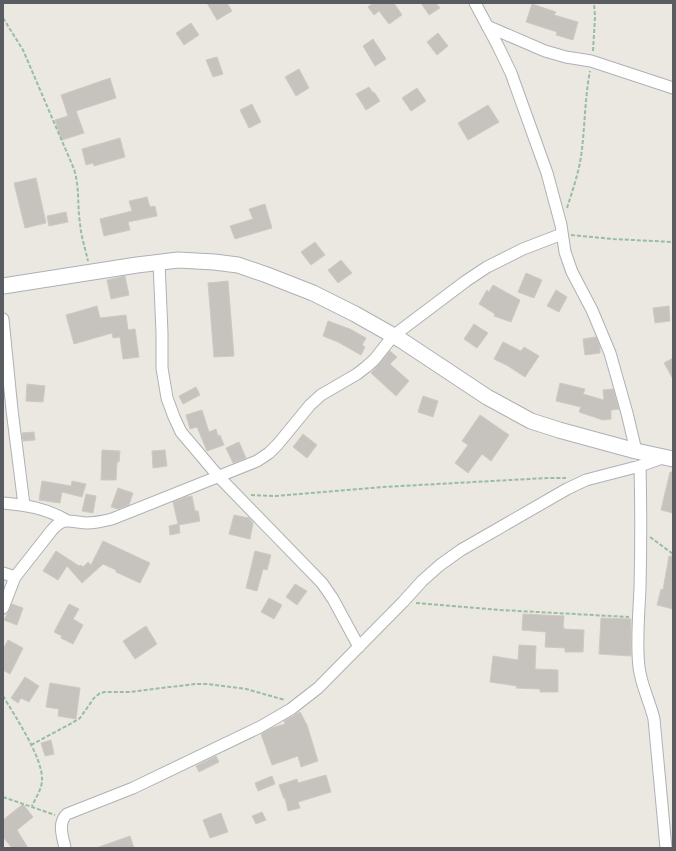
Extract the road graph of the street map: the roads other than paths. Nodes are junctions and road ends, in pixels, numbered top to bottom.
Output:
1 (475, 3) edge
2 (487, 26) junction
3 (673, 88) edge
4 (562, 230) junction
5 (159, 262) junction
6 (3, 286) edge
7 (3, 319) edge
8 (393, 336) junction
9 (636, 451) junction
10 (669, 458) edge
11 (640, 466) junction
12 (219, 477) junction
13 (3, 503) edge
14 (24, 505) junction
15 (66, 520) junction
16 (3, 573) edge
17 (15, 577) junction
18 (3, 608) edge
19 (359, 647) junction
20 (65, 848) edge
21 (666, 848) edge

1 - 2 street
2 - 3 street
2 - 4 street
4 - 8 street
4 - 9 street
5 - 6 street
5 - 8 street
5 - 12 street
7 - 14 street
8 - 9 street
8 - 12 street
9 - 10 street
10 - 11 street
11 - 19 street
11 - 21 street
12 - 15 street
12 - 19 street
13 - 14 street
14 - 15 street
15 - 17 street
16 - 17 street
17 - 18 street
19 - 20 street

